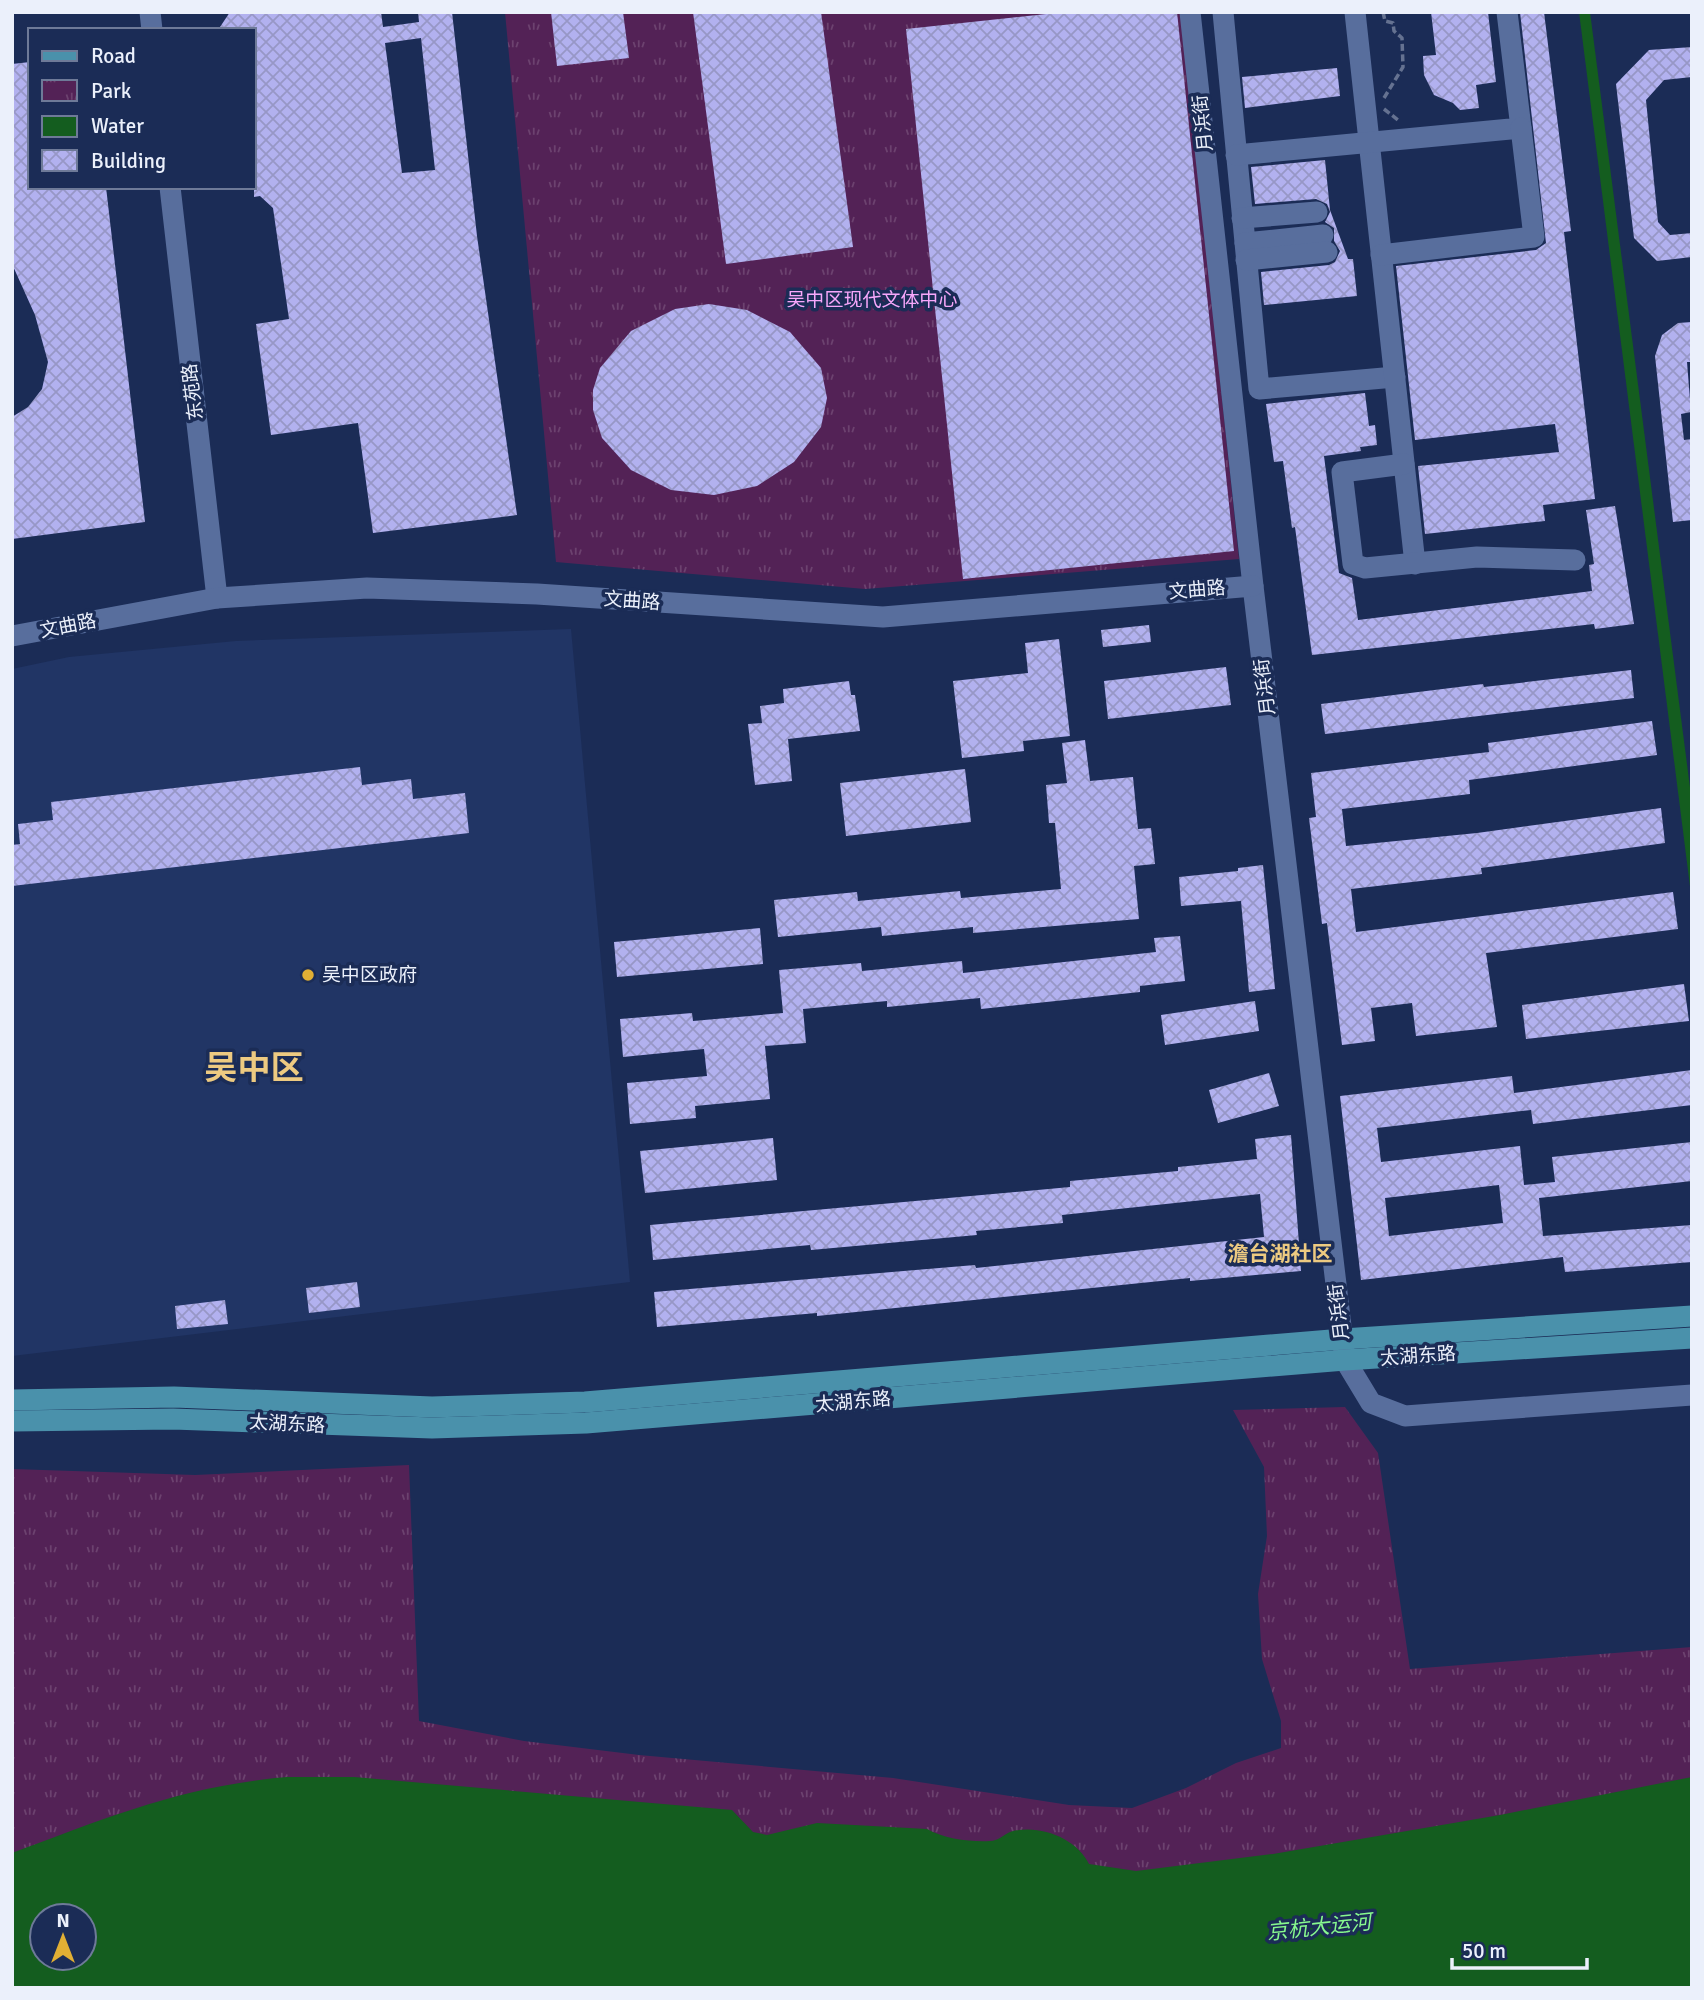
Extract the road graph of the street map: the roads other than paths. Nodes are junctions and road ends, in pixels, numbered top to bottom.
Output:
1 (1191, 12) edge
2 (1223, 12) edge
3 (1355, 12) edge
4 (1507, 12) edge
5 (1521, 128) junction
6 (1369, 142) junction
7 (1236, 155) junction
8 (170, 189) edge
9 (1317, 212) dead end
10 (1242, 218) junction
11 (1325, 243) dead end
12 (1246, 252) junction
13 (1381, 256) junction
14 (1395, 377) junction
15 (1404, 464) junction
16 (1575, 560) dead end
17 (1415, 564) junction
18 (1253, 586) junction
19 (217, 598) junction
20 (12, 636) edge
21 (1692, 1316) edge
22 (1692, 1338) edge
23 (1344, 1350) junction
24 (1692, 1395) edge
25 (12, 1400) edge
26 (12, 1421) edge

1 - 18 street, 月浜街
2 - 7 street
3 - 6 street
4 - 5 street
5 - 6 street
5 - 13 street
6 - 7 street
6 - 13 street
7 - 10 street
8 - 19 street, 东苑路
9 - 10 street
10 - 12 street
11 - 12 street
12 - 14 street
13 - 14 street
14 - 15 street
15 - 17 street
15 - 17 street
16 - 17 street
18 - 19 street, 文曲路
18 - 23 street, 月浜街
19 - 20 street, 文曲路
21 - 23 main road, 太湖东路
22 - 23 main road, 太湖东路
23 - 24 street
23 - 25 main road, 太湖东路
23 - 26 main road, 太湖东路

